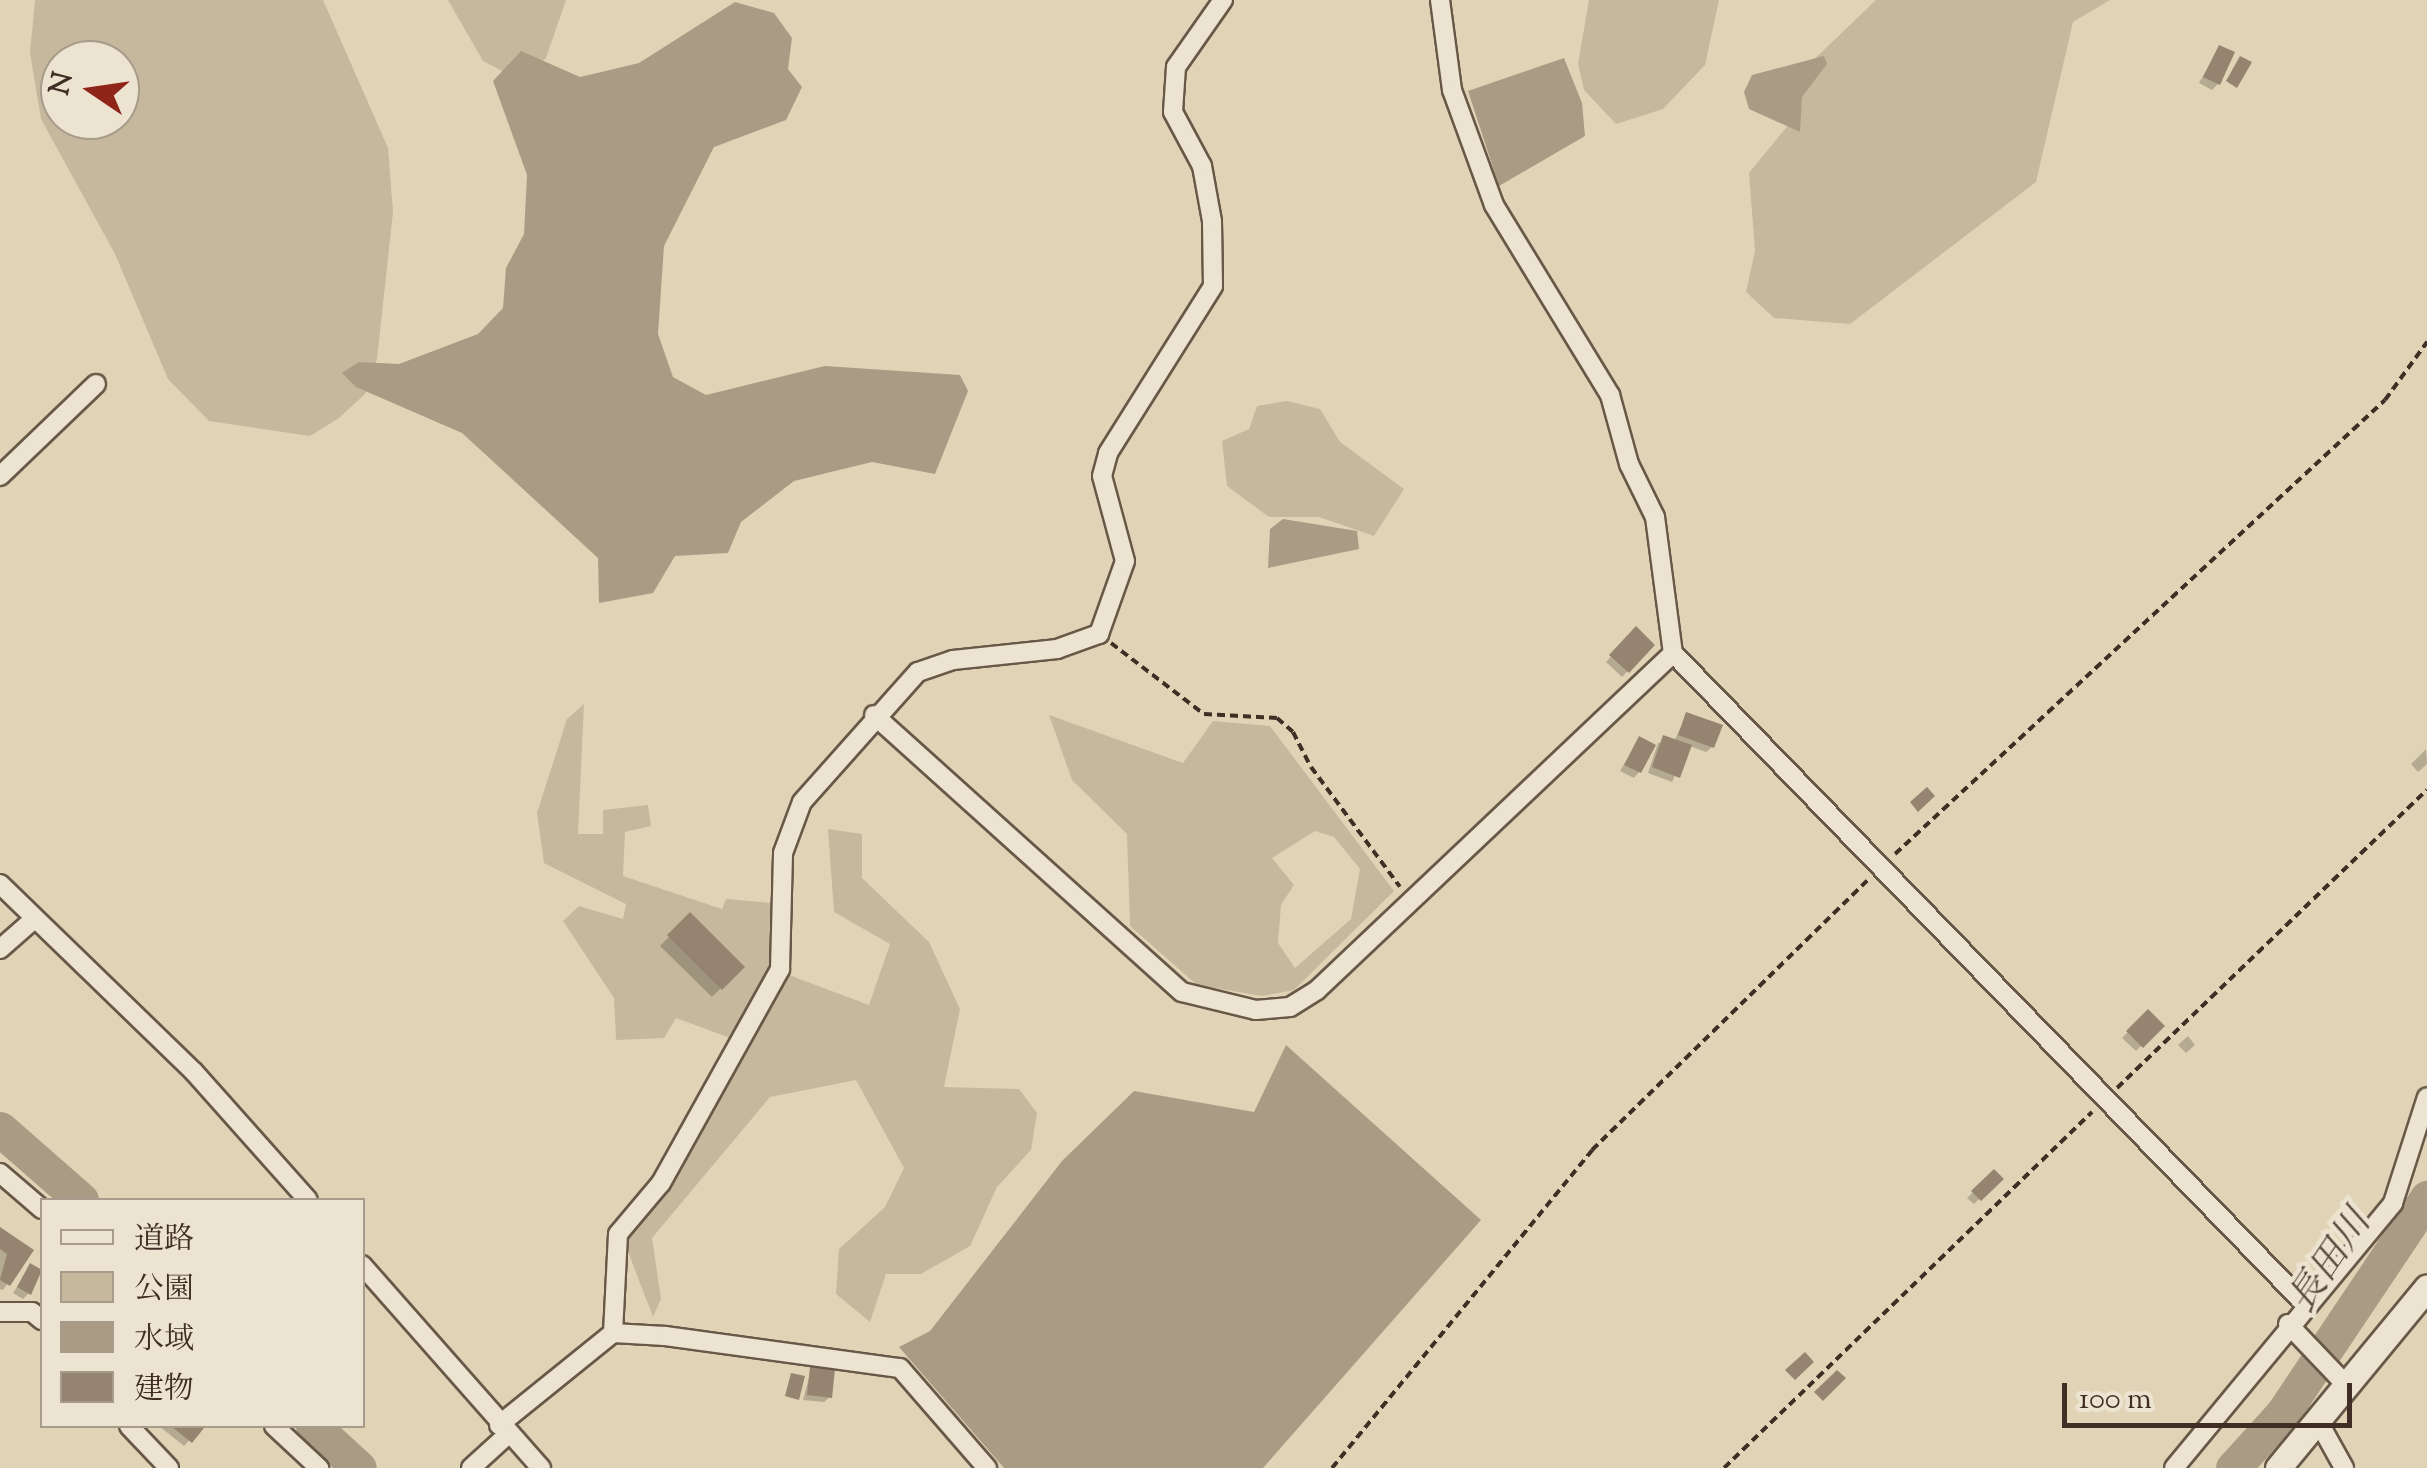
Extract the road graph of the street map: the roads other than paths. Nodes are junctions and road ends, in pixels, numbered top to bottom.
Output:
1 (1222, 0) edge
2 (1440, 0) edge
3 (96, 384) dead end
4 (0, 476) edge
5 (1673, 654) junction
6 (874, 715) junction
7 (0, 884) edge
8 (33, 920) junction
9 (0, 949) edge
10 (2427, 1096) edge
11 (0, 1173) edge
12 (306, 1198) edge
13 (40, 1206) edge
14 (365, 1269) edge
15 (2427, 1286) edge
16 (2306, 1305) junction
17 (0, 1312) edge
18 (40, 1318) edge
19 (2288, 1324) junction
20 (613, 1333) junction
21 (2347, 1386) junction
22 (2318, 1421) junction
23 (131, 1428) edge
24 (276, 1428) edge
25 (502, 1430) junction
26 (169, 1468) edge
27 (320, 1468) edge
28 (471, 1468) edge
29 (541, 1468) edge
30 (987, 1468) edge
31 (2174, 1468) edge
32 (2278, 1468) edge
33 (2344, 1468) edge

1 - 6 street
2 - 5 street
3 - 4 street
5 - 6 street
5 - 16 street
6 - 20 street
7 - 8 street
8 - 9 street
8 - 12 street
10 - 16 street
11 - 13 street
14 - 25 street
15 - 21 main road
16 - 19 street
17 - 18 street
19 - 21 street
19 - 31 street
20 - 25 street
20 - 30 street
21 - 22 main road
22 - 32 main road
22 - 33 street
23 - 26 street
24 - 27 street
25 - 28 street
25 - 29 street

